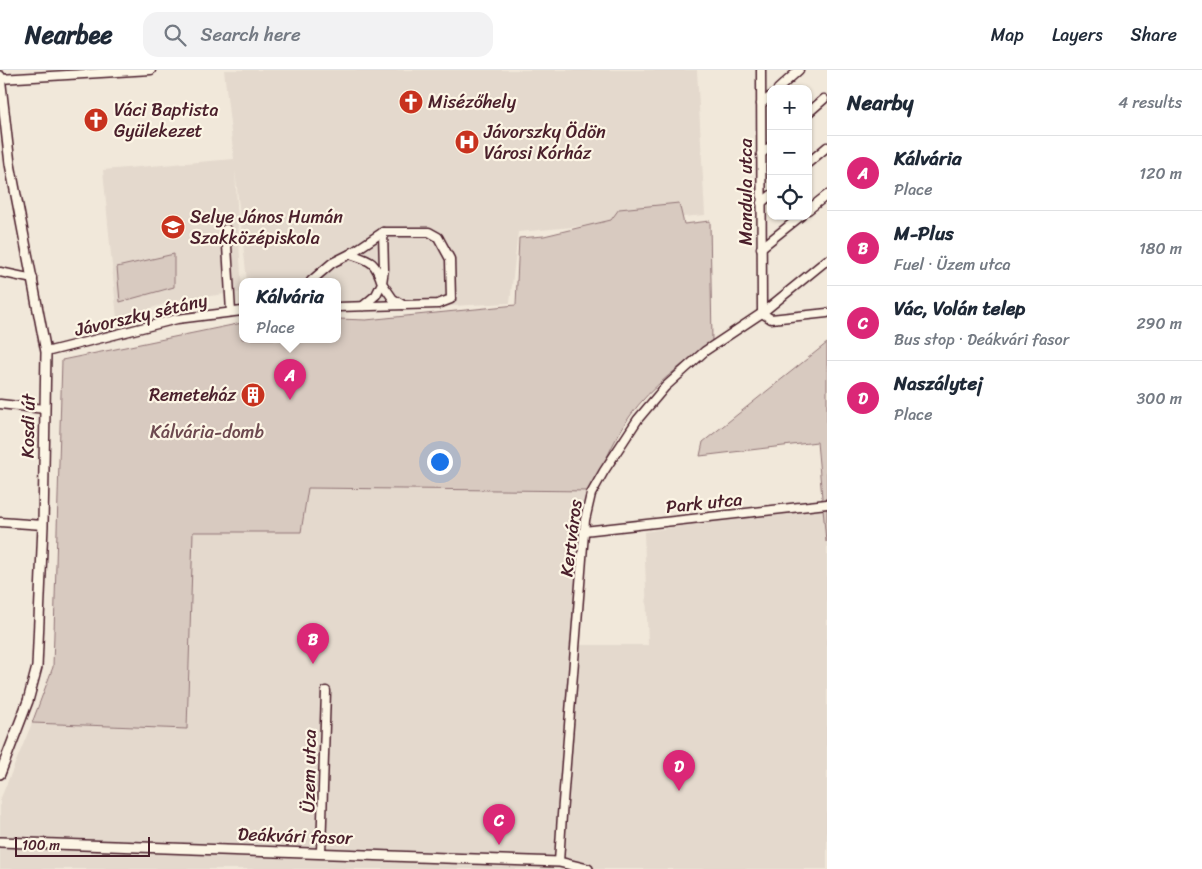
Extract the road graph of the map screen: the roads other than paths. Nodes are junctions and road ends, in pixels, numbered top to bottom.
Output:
1 (151, 70) edge
2 (761, 70) edge
3 (799, 70) edge
4 (117, 71) edge
5 (0, 78) edge
6 (782, 85) edge
7 (767, 99) edge
8 (824, 99) dead end
9 (761, 104) junction
10 (812, 110) edge
11 (827, 147) edge
12 (767, 149) edge
13 (761, 154) junction
14 (812, 160) edge
15 (827, 195) edge
16 (767, 198) edge
17 (761, 203) junction
18 (812, 207) edge
19 (796, 220) edge
20 (226, 229) dead end
21 (383, 232) junction
22 (762, 248) junction
23 (350, 254) junction
24 (827, 260) edge
25 (0, 272) edge
26 (314, 278) edge
27 (33, 279) junction
28 (382, 283) junction
29 (363, 306) junction
30 (403, 306) junction
31 (341, 307) edge
32 (239, 311) edge
33 (231, 312) junction
34 (762, 313) junction
35 (827, 313) edge
36 (46, 352) junction
37 (0, 404) edge
38 (45, 409) junction
39 (827, 504) edge
40 (0, 522) edge
41 (43, 525) junction
42 (584, 531) junction
43 (326, 691) dead end
44 (0, 774) edge
45 (0, 842) edge
46 (321, 852) junction
47 (560, 862) junction
48 (588, 869) edge

1 - 4 street
2 - 9 street, Mandula utca
3 - 6 street
4 - 5 street
5 - 27 street, Kosdi út
7 - 9 street
8 - 10 street
9 - 13 street, Mandula utca
11 - 14 street
12 - 13 street
13 - 17 street, Mandula utca
15 - 18 street
16 - 17 street
17 - 22 street, Mandula utca
19 - 22 street
20 - 33 street
21 - 23 street
21 - 28 street
21 - 30 street
22 - 34 street, Mandula utca
23 - 26 street
23 - 28 street
24 - 34 street, Kertváros
25 - 27 street
27 - 36 street, Kosdi út
28 - 29 street
28 - 30 street
29 - 30 street
29 - 31 street
32 - 33 street, Jávorszky sétány
33 - 36 street, Jávorszky sétány
34 - 35 street
34 - 42 street, Kertváros
36 - 38 street, Kosdi út
37 - 38 street
38 - 41 street, Kosdi út
39 - 42 street, Park utca
40 - 41 street
41 - 44 street, Kosdi út
42 - 47 street, Kertváros
43 - 46 street, Üzem utca
45 - 46 street, Deákvári fasor
46 - 47 street, Deákvári fasor
47 - 48 street, Deákvári fasor

